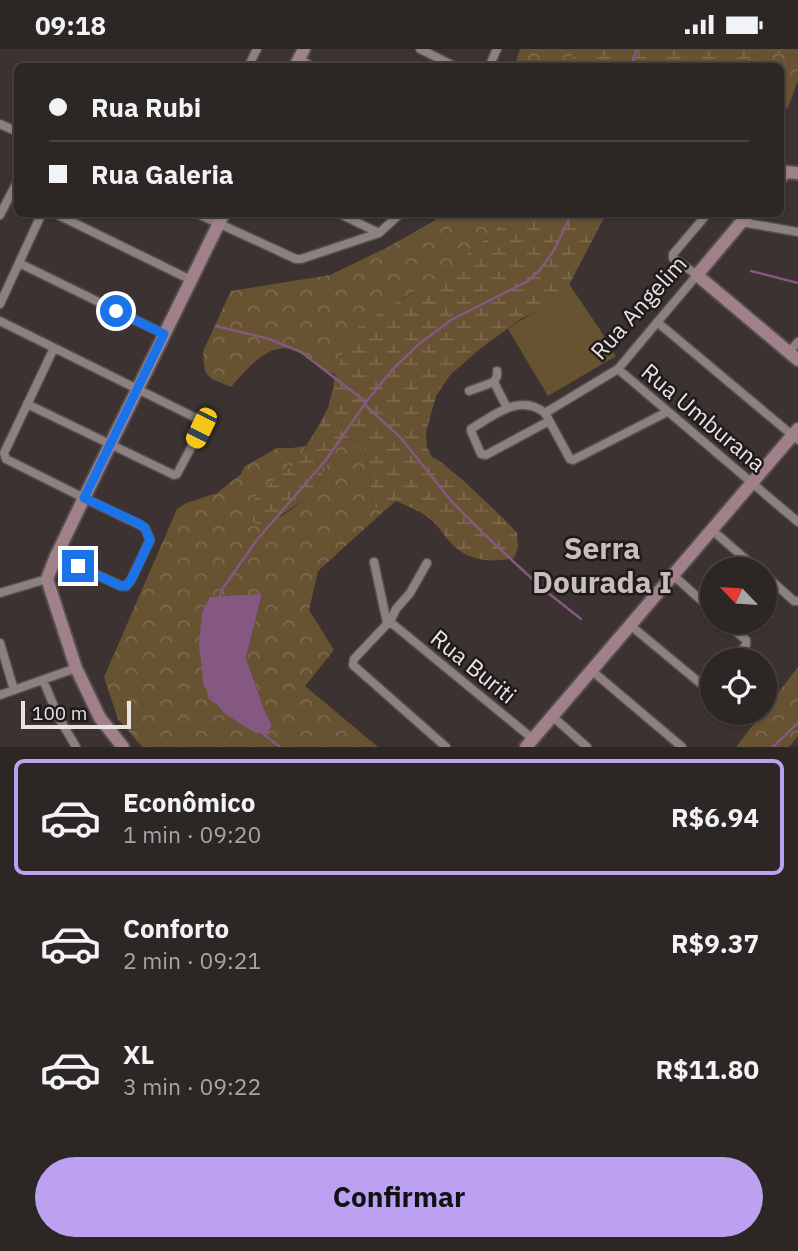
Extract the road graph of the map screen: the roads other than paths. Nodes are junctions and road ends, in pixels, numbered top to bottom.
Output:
1 (426, 50) edge
2 (449, 63) edge
3 (14, 188) edge
4 (0, 215) edge
5 (41, 217) edge
6 (62, 217) edge
7 (346, 217) edge
8 (397, 217) edge
9 (705, 217) edge
10 (745, 218) edge
11 (221, 219) edge
12 (379, 233) junction
13 (798, 233) edge
14 (19, 263) junction
15 (696, 275) junction
16 (191, 280) junction
17 (0, 303) edge
18 (0, 321) edge
19 (657, 322) junction
20 (164, 334) junction
21 (54, 348) junction
22 (795, 351) edge
23 (618, 369) junction
24 (497, 371) dead end
25 (494, 381) junction
26 (137, 390) junction
27 (469, 391) dead end
28 (27, 404) junction
29 (507, 408) junction
30 (667, 412) junction
31 (547, 417) junction
32 (796, 435) edge
33 (111, 443) junction
34 (752, 483) junction
35 (84, 498) junction
36 (798, 522) edge
37 (712, 530) junction
38 (56, 556) junction
39 (743, 557) edge
40 (374, 562) dead end
41 (427, 563) dead end
42 (673, 575) junction
43 (47, 579) junction
44 (777, 586) edge
45 (0, 593) edge
46 (700, 599) edge
47 (798, 601) edge
48 (389, 623) junction
49 (630, 625) junction
50 (738, 634) edge
51 (0, 643) edge
52 (743, 648) edge
53 (76, 668) junction
54 (592, 670) junction
55 (43, 680) junction
56 (700, 680) edge
57 (15, 690) junction
58 (0, 695) edge
59 (552, 716) junction
60 (529, 743) edge
61 (76, 747) edge
62 (123, 747) edge
63 (446, 747) edge
64 (587, 747) edge
65 (682, 747) edge

1 - 2 street
3 - 4 street
5 - 14 street
6 - 16 street
7 - 12 street
8 - 12 street
9 - 15 street
10 - 13 street
10 - 15 street, Rua Angelim
11 - 12 street
11 - 16 street
14 - 17 street
14 - 20 street
15 - 19 street, Rua Angelim
15 - 22 street
16 - 20 street
18 - 21 street
19 - 23 street, Rua Angelim
19 - 32 street
20 - 26 street
21 - 26 street
21 - 28 street
23 - 30 street, Rua Umburana
23 - 31 street, Rua Angelim
24 - 25 street
25 - 27 street
25 - 29 street
26 - 33 street
26 - 33 street
28 - 33 street
28 - 35 street
29 - 31 street
29 - 31 street, Rua Angelim
30 - 31 street
30 - 34 street, Rua Umburana
32 - 34 street
33 - 35 street
34 - 36 street, Rua Umburana
34 - 37 street
35 - 38 street
35 - 38 street
37 - 39 street
37 - 42 street
38 - 43 street
40 - 48 street
41 - 48 street
42 - 46 street
42 - 49 street
43 - 45 street
43 - 53 street
44 - 47 street
48 - 60 street, Rua Buriti
48 - 63 street
49 - 54 street
49 - 56 street
50 - 52 street
51 - 57 street
53 - 55 street
53 - 62 street
54 - 59 street
54 - 65 street
55 - 57 street
55 - 61 street
57 - 58 street
59 - 60 street
59 - 64 street

